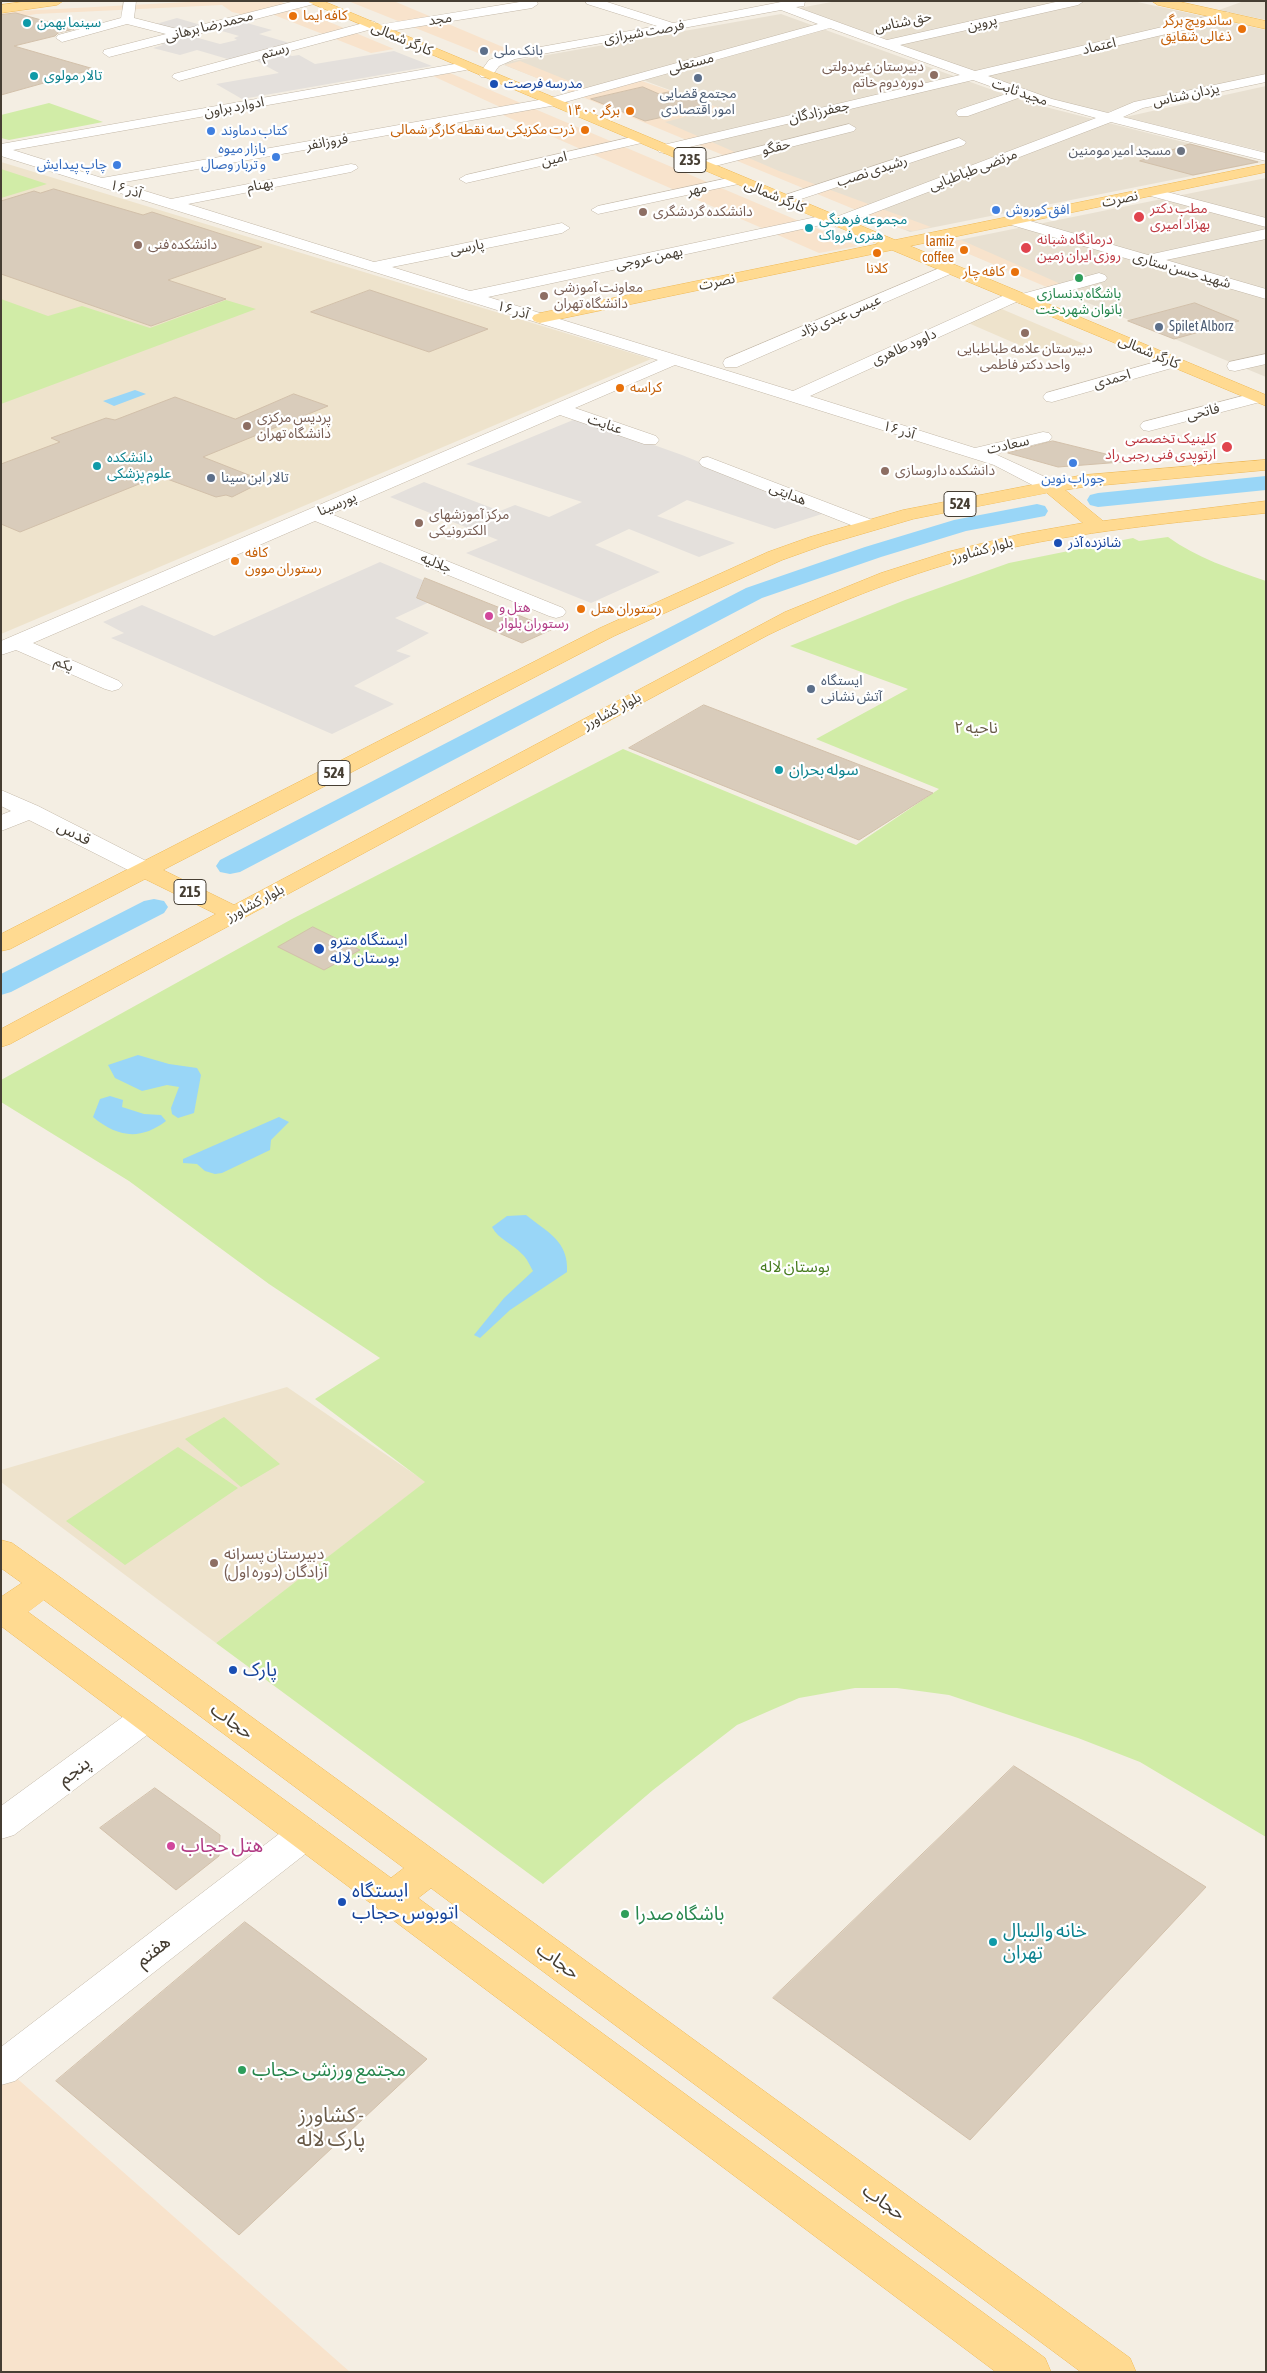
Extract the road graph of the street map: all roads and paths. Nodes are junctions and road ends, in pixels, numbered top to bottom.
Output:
1 (57, 1) edge
2 (130, 1) edge
3 (311, 1) edge
4 (590, 1) edge
5 (808, 1) edge
6 (1078, 1) edge
7 (1158, 1) edge
8 (1226, 1) edge
9 (462, 2) dead end
10 (532, 4) dead end
11 (781, 6) junction
12 (1, 9) edge
13 (1198, 10) junction
14 (487, 11) junction
15 (1226, 16) junction
16 (127, 20) junction
17 (831, 24) junction
18 (1266, 25) edge
19 (374, 27) junction
20 (674, 27) junction
21 (880, 27) dead end
22 (853, 32) junction
23 (180, 34) junction
24 (62, 38) dead end
25 (886, 44) junction
26 (109, 53) dead end
27 (466, 66) junction
28 (486, 74) junction
29 (179, 76) dead end
30 (973, 76) junction
31 (1266, 78) edge
32 (1021, 93) junction
33 (551, 102) junction
34 (963, 113) dead end
35 (1109, 118) junction
36 (849, 128) dead end
37 (641, 139) junction
38 (959, 142) dead end
39 (1, 149) edge
40 (664, 149) junction
41 (1266, 157) edge
42 (703, 165) junction
43 (351, 168) dead end
44 (1266, 168) edge
45 (466, 179) dead end
46 (738, 180) junction
47 (102, 182) junction
48 (1152, 192) junction
49 (784, 200) junction
50 (170, 203) junction
51 (598, 210) dead end
52 (833, 220) junction
53 (1013, 221) junction
54 (1266, 223) edge
55 (562, 228) dead end
56 (1266, 234) edge
57 (893, 246) junction
58 (1148, 260) junction
59 (373, 266) junction
60 (949, 269) junction
61 (1099, 278) dead end
62 (1266, 294) edge
63 (469, 296) junction
64 (1018, 298) junction
65 (540, 318) junction
66 (1266, 359) edge
67 (673, 360) junction
68 (731, 362) dead end
69 (1173, 362) junction
70 (1235, 366) joint
71 (1202, 374) junction
72 (794, 397) junction
73 (1052, 397) dead end
74 (1262, 399) edge
75 (560, 409) junction
76 (1149, 426) dead end
77 (1043, 437) dead end
78 (650, 440) dead end
79 (973, 453) junction
80 (708, 462) dead end
81 (1262, 463) edge
82 (1049, 486) junction
83 (1266, 507) edge
84 (315, 514) junction
85 (868, 525) junction
86 (1099, 527) junction
87 (556, 612) dead end
88 (9, 646) edge
89 (112, 685) dead end
90 (1, 797) edge
91 (30, 811) junction
92 (1, 824) edge
93 (146, 870) junction
94 (234, 914) junction
95 (1, 944) edge
96 (1, 1039) edge
97 (1, 1551) edge
98 (45, 1583) junction
99 (2, 1612) edge
100 (147, 1717) junction
101 (1, 1825) edge
102 (305, 1834) junction
103 (430, 1867) junction
104 (392, 1899) junction
105 (1, 2069) edge
106 (1030, 2372) edge
107 (1115, 2372) edge

1 - 12 main road
2 - 16 street
3 - 19 main road, کارگر شمالی / 235
3 - 23 street, محمدرضا برهانی
4 - 20 street
5 - 11 street, فرصت شیرازی
6 - 25 street, پروین
7 - 13 main road
8 - 13 street
9 - 14 street
10 - 14 street, مجد
11 - 17 street, مجید ثابت
11 - 20 street, فرصت شیرازی
13 - 15 main road
14 - 19 street, مجد
15 - 18 main road
15 - 30 street, اعتماد
16 - 23 street
16 - 24 street
17 - 22 street, مجید ثابت
17 - 33 street, مستعلی
19 - 27 main road, کارگر شمالی / 235
19 - 29 street, رستم
20 - 28 street, فرصت شیرازی
21 - 22 street, حق شناس
22 - 25 street, مجید ثابت
23 - 26 street, محمدرضا برهانی
25 - 30 street, مجید ثابت
27 - 28 main road, کارگر شمالی / 235
27 - 39 street, ادوارد براون
28 - 33 main road, کارگر شمالی / 235
30 - 32 street, مجید ثابت
30 - 40 street, جعفرزادگان
31 - 35 street, یزدان شناس
32 - 34 street
32 - 35 street, مجید ثابت
33 - 37 main road, کارگر شمالی / 235
33 - 47 street, فروزانفر
35 - 41 street, مجید ثابت
35 - 52 street, مرتضی طباطبایی
36 - 42 street, حقگو
37 - 40 main road, کارگر شمالی / 235
37 - 45 street, امین
38 - 49 street, رشیدی نصب
39 - 47 street, ۱۶ آذر
40 - 42 main road, کارگر شمالی / 235
42 - 46 main road, کارگر شمالی / 235
43 - 50 street, بهنام
44 - 48 main road, نصرت
46 - 49 main road, کارگر شمالی / 235
46 - 51 street, مهر
47 - 50 street, ۱۶ آذر
48 - 53 main road, نصرت
48 - 54 street
49 - 52 main road, کارگر شمالی / 235
50 - 59 street, ۱۶ آذر
52 - 57 main road, کارگر شمالی / 235
52 - 63 street, بهمن عروجی
53 - 57 main road, نصرت
53 - 58 street, شهید حسن ستاری
55 - 59 street, پارسی
56 - 58 street
57 - 60 main road, کارگر شمالی / 235
57 - 65 main road, نصرت
58 - 62 street, شهید حسن ستاری
59 - 63 street, ۱۶ آذر
60 - 64 main road, کارگر شمالی / 235
60 - 68 street, عیسی عبدی نژاد
61 - 64 street, داوود طاهری
63 - 65 street, ۱۶ آذر
64 - 69 main road, کارگر شمالی / 235
64 - 72 street, داوود طاهری
65 - 67 street, ۱۶ آذر
66 - 70 street
67 - 72 street, ۱۶ آذر
67 - 75 street, پورسینا
69 - 71 main road, کارگر شمالی / 235
69 - 73 street, احمدی
70 - 71 main road
71 - 74 main road, کارگر شمالی / 235
72 - 79 street, ۱۶ آذر
74 - 76 street, فاتحی
75 - 78 street, عنایت
75 - 84 street, پورسینا
77 - 79 street, سعادت
79 - 82 street, ۱۶ آذر
80 - 85 street, هدایتی
81 - 82 main road, 524
82 - 85 main road, 524
82 - 86 main road
83 - 86 main road, بلوار کشاورز
84 - 87 street, جلالیه
84 - 88 street, پورسینا
85 - 93 main road, 524
86 - 94 main road, بلوار کشاورز
88 - 89 street, یکم
90 - 91 street, قدس / 215
91 - 92 street
91 - 93 street, قدس / 215
93 - 94 main road, 215
93 - 95 main road, 524
94 - 96 main road, بلوار کشاورز
97 - 98 main road, حجاب
98 - 99 main road
98 - 103 main road, حجاب
99 - 100 main road
100 - 101 street, پنجم
100 - 102 main road
102 - 104 main road
102 - 105 street, هفتم
103 - 104 main road
103 - 107 main road, حجاب
104 - 106 main road

